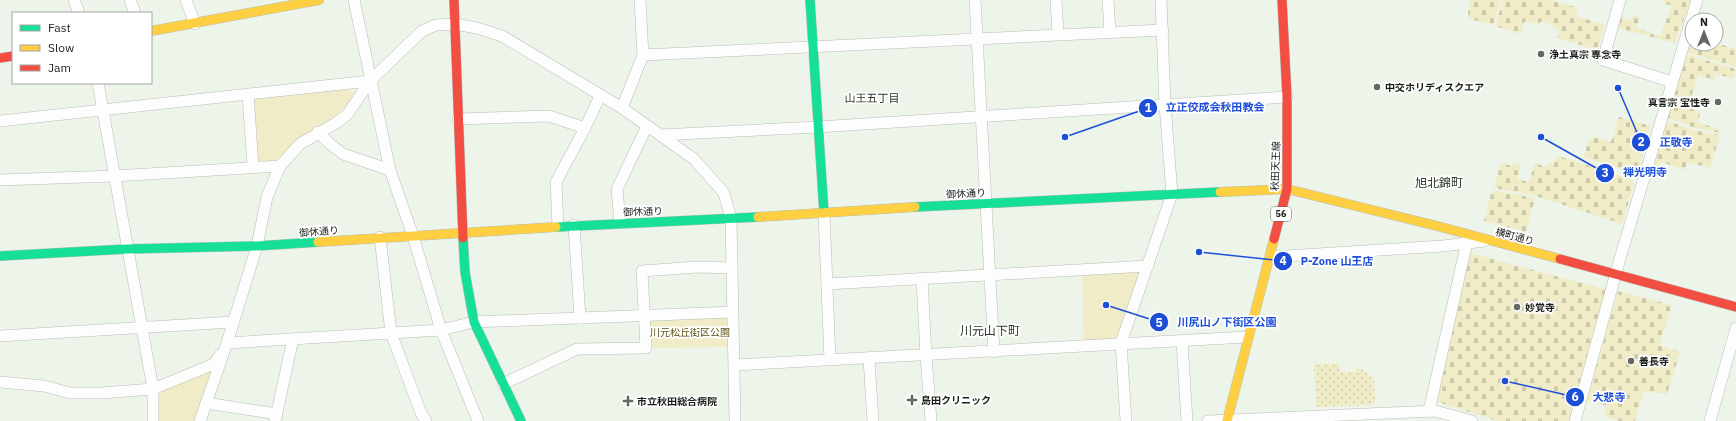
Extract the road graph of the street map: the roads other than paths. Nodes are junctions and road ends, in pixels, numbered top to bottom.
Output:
1 (74, 0) edge
2 (130, 0) edge
3 (186, 0) edge
4 (261, 0) edge
5 (319, 0) edge
6 (354, 0) edge
7 (454, 0) edge
8 (640, 0) edge
9 (810, 0) edge
10 (975, 0) edge
11 (1056, 0) edge
12 (1108, 0) edge
13 (1161, 0) edge
14 (1282, 0) edge
15 (1620, 0) edge
16 (1697, 0) edge
17 (264, 10) junction
18 (79, 12) edge
19 (135, 12) edge
20 (195, 24) junction
21 (455, 24) junction
22 (1163, 30) junction
23 (152, 31) edge
24 (1110, 32) junction
25 (1058, 34) junction
26 (978, 39) junction
27 (813, 48) junction
28 (643, 55) junction
29 (12, 56) edge
30 (0, 58) edge
31 (370, 81) junction
32 (1672, 82) junction
33 (98, 84) edge
34 (248, 94) junction
35 (600, 96) junction
36 (1287, 97) junction
37 (1165, 105) junction
38 (622, 108) junction
39 (104, 109) junction
40 (981, 116) junction
41 (458, 119) junction
42 (0, 121) edge
43 (647, 126) junction
44 (817, 127) junction
45 (585, 128) junction
46 (318, 132) junction
47 (660, 134) junction
48 (280, 166) junction
49 (253, 167) junction
50 (390, 170) junction
51 (114, 176) junction
52 (0, 180) edge
53 (1287, 189) junction
54 (1172, 194) junction
55 (986, 203) junction
56 (824, 213) junction
57 (731, 219) junction
58 (620, 223) junction
59 (574, 225) junction
60 (558, 226) junction
61 (463, 232) junction
62 (414, 236) junction
63 (380, 237) junction
64 (1467, 239) junction
65 (1488, 240) joint
66 (257, 246) junction
67 (127, 249) junction
68 (0, 256) edge
69 (1270, 257) junction
70 (1148, 266) junction
71 (732, 268) junction
72 (991, 274) junction
73 (1616, 274) junction
74 (922, 278) junction
75 (827, 284) junction
76 (1736, 307) edge
77 (733, 312) junction
78 (644, 315) junction
79 (580, 318) junction
80 (233, 322) junction
81 (474, 322) junction
82 (141, 328) junction
83 (1736, 328) edge
84 (441, 330) junction
85 (390, 333) junction
86 (0, 336) edge
87 (1247, 337) junction
88 (293, 339) junction
89 (1182, 341) junction
90 (227, 343) junction
91 (1122, 343) junction
92 (994, 352) junction
93 (926, 356) junction
94 (869, 359) junction
95 (830, 360) junction
96 (735, 365) junction
97 (0, 382) edge
98 (503, 384) junction
99 (153, 389) junction
100 (206, 403) junction
101 (1434, 414) edge
102 (276, 417) edge
103 (1227, 420) edge
104 (154, 421) edge
105 (200, 421) edge
106 (426, 421) edge
107 (478, 421) edge
108 (521, 421) edge
109 (735, 421) edge
110 (873, 421) edge
111 (931, 421) edge
112 (1126, 421) edge
113 (1187, 421) edge
114 (1208, 421) edge
115 (1472, 421) edge
116 (1576, 421) edge
117 (1710, 421) edge

1 - 18 street
2 - 19 street
3 - 20 street
4 - 17 street
5 - 17 street
6 - 31 street
7 - 21 street
8 - 28 street
9 - 27 street
10 - 26 street
11 - 25 street
12 - 24 street
13 - 22 street
14 - 36 street, 秋田天王線 / 56
15 - 32 street
16 - 32 street
17 - 20 street
20 - 23 street
21 - 31 street
21 - 35 street
21 - 41 street
22 - 24 street
22 - 37 street
24 - 25 street
25 - 26 street
26 - 27 street
26 - 40 street
27 - 28 street
27 - 44 street
28 - 38 street
29 - 30 street
31 - 34 street
31 - 46 street
31 - 50 street
32 - 73 street
33 - 39 street
34 - 39 street
34 - 49 street
35 - 38 street
35 - 45 street
36 - 37 street
36 - 53 street, 秋田天王線 / 56
37 - 40 street
37 - 54 street
38 - 43 street
39 - 42 street
39 - 51 street
40 - 44 street
40 - 55 street
41 - 45 street
41 - 61 street
43 - 47 street
43 - 58 street
44 - 47 street
44 - 56 street
45 - 60 street
46 - 48 street
46 - 50 street
47 - 57 street
48 - 49 street
48 - 66 street
49 - 51 street
50 - 62 street
51 - 52 street
51 - 67 street
53 - 54 street, 御休通り
53 - 64 street
53 - 69 street, 秋田天王線 / 56
54 - 55 street, 御休通り
54 - 70 street
55 - 56 street, 御休通り
55 - 72 street
56 - 57 street, 御休通り
56 - 75 street
57 - 58 street, 御休通り
57 - 71 street
58 - 59 street, 御休通り
59 - 60 street, 御休通り
59 - 79 street
60 - 61 street, 御休通り
61 - 62 street, 御休通り
61 - 81 street
62 - 63 street, 御休通り
62 - 84 street
63 - 66 street, 御休通り
63 - 85 street
64 - 65 street
64 - 69 street
64 - 101 street
65 - 73 street, 横町通り
66 - 67 street, 御休通り
66 - 80 street
67 - 68 street, 御休通り
67 - 82 street
69 - 87 street, 秋田天王線 / 56
70 - 72 street
70 - 91 street
71 - 77 street
71 - 78 street
72 - 74 street
72 - 92 street
73 - 76 street, 横町通り
73 - 116 street
74 - 75 street
74 - 93 street
75 - 95 street
77 - 78 street
77 - 96 street
78 - 79 street
78 - 98 street
79 - 81 street
80 - 82 street
80 - 90 street
81 - 84 street
81 - 98 street
82 - 86 street
82 - 99 street
83 - 117 street
84 - 85 street
84 - 107 street
85 - 88 street
85 - 106 street
87 - 89 street
87 - 103 street, 秋田天王線 / 56
88 - 90 street
88 - 102 street
89 - 91 street
89 - 113 street
90 - 99 street
90 - 100 street
91 - 92 street
91 - 112 street
92 - 93 street
93 - 94 street
93 - 111 street
94 - 95 street
94 - 110 street
95 - 96 street
96 - 109 street
97 - 99 street
98 - 108 street
99 - 104 street
100 - 102 street
100 - 105 street
101 - 103 street
101 - 115 street
103 - 114 street

